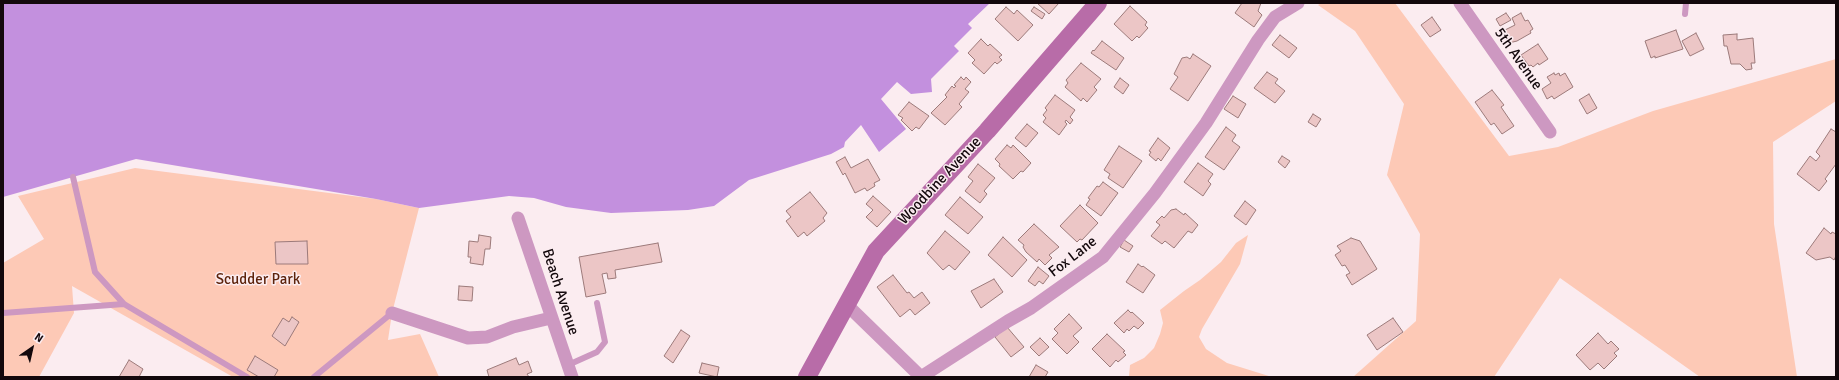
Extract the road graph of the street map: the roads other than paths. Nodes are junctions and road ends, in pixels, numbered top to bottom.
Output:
1 (1098, 3) edge
2 (1298, 3) edge
3 (1460, 3) edge
4 (1686, 3) edge
5 (1685, 14) dead end
6 (1550, 132) dead end
7 (73, 177) dead end
8 (518, 218) dead end
9 (597, 302) dead end
10 (124, 304) junction
11 (847, 305) junction
12 (3, 313) edge
13 (392, 313) joint
14 (552, 318) junction
15 (570, 371) edge
16 (248, 377) edge
17 (314, 377) edge
18 (807, 377) edge

1 - 11 main road, Woodbine Avenue
2 - 11 street, Fox Lane
3 - 6 street, 5th Avenue
4 - 5 lane
7 - 10 lane
8 - 14 street, Beach Avenue
9 - 15 lane
10 - 12 lane
10 - 16 lane
11 - 18 main road, Woodbine Avenue
13 - 14 street
13 - 17 lane
14 - 15 street, Beach Avenue

